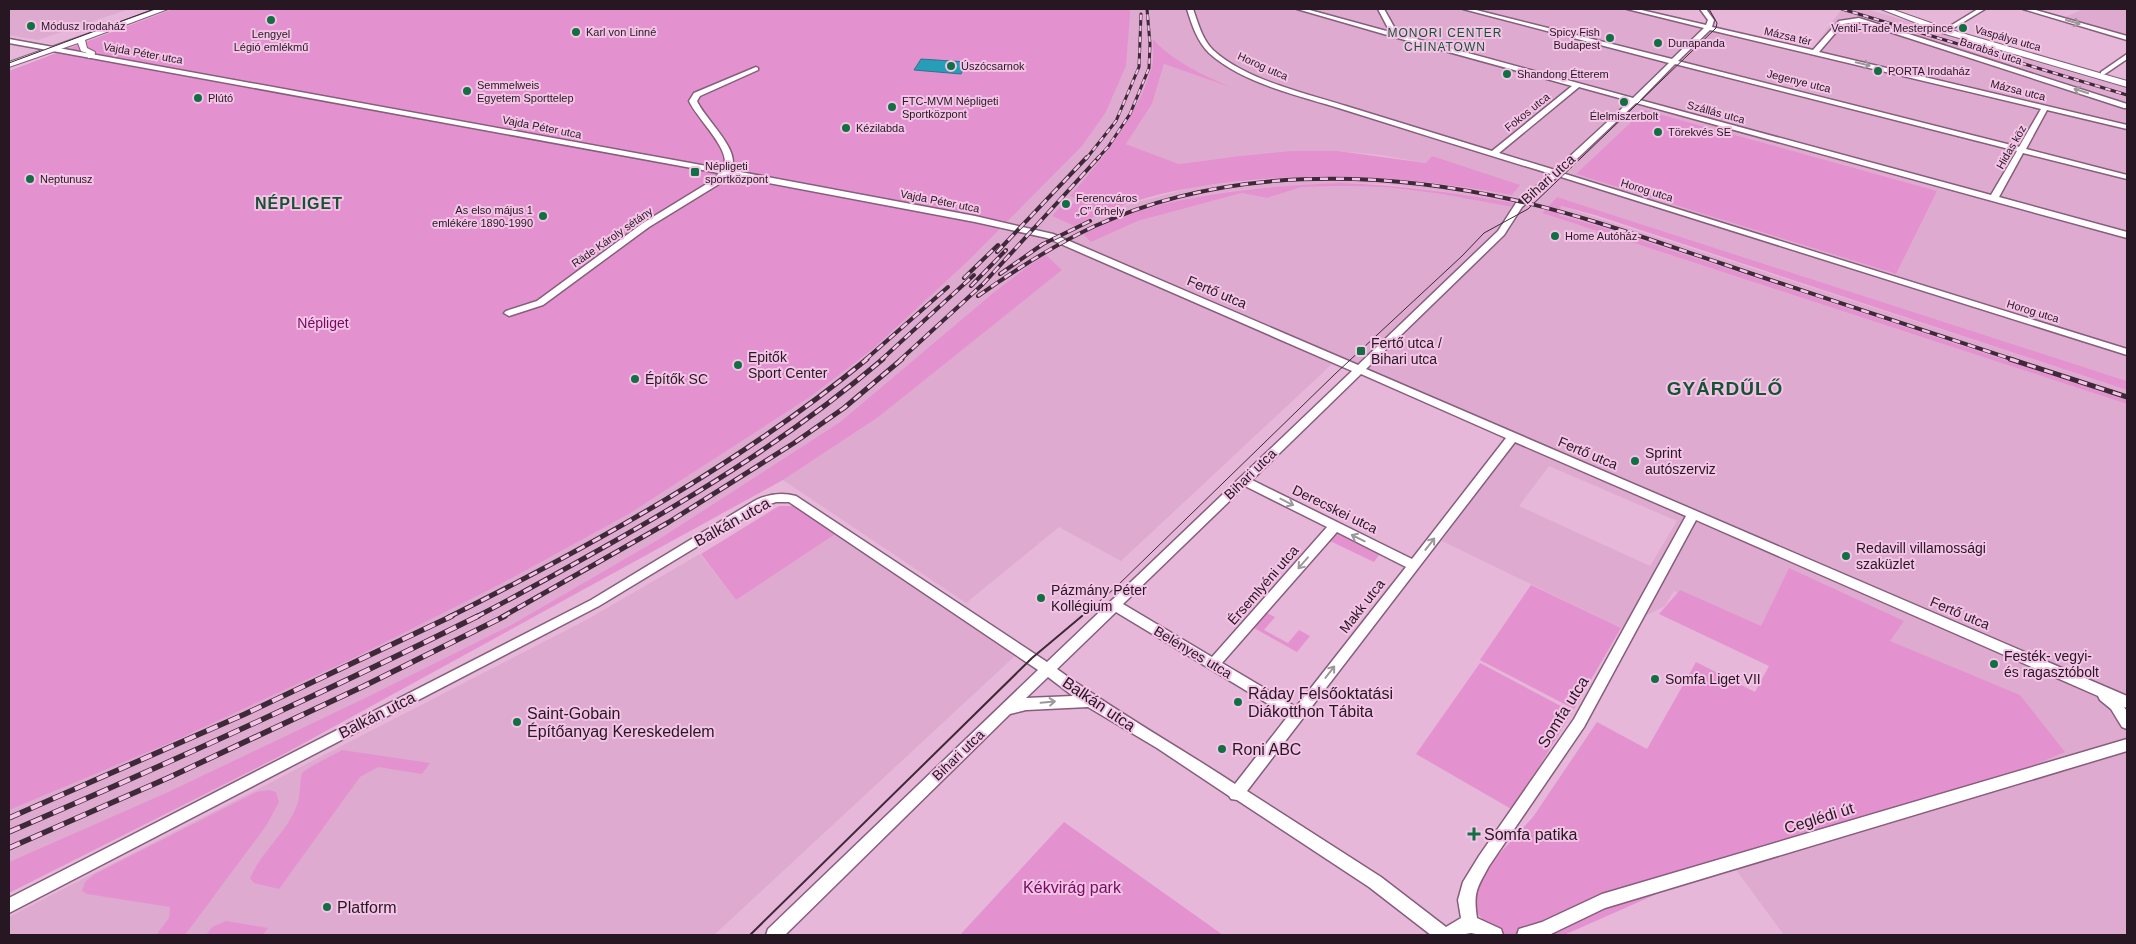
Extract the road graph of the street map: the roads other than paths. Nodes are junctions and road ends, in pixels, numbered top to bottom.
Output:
1 (140, 9) edge
2 (164, 9) edge
3 (1190, 9) edge
4 (1300, 9) edge
5 (1381, 9) edge
6 (1466, 9) edge
7 (1630, 9) edge
8 (1703, 9) edge
9 (1885, 9) edge
10 (1893, 9) edge
11 (1982, 9) edge
12 (2026, 9) edge
13 (1848, 20) joint
14 (1709, 27) junction
15 (1947, 30) junction
16 (1396, 36) junction
17 (2127, 38) edge
18 (80, 39) junction
19 (9, 41) edge
20 (36, 46) junction
21 (52, 49) junction
22 (1816, 52) junction
23 (9, 56) edge
24 (91, 56) junction
25 (2127, 57) edge
26 (1675, 61) junction
27 (9, 65) edge
28 (756, 69) dead end
29 (2102, 74) junction
30 (2127, 82) edge
31 (1576, 86) junction
32 (1633, 100) junction
33 (2127, 106) edge
34 (2045, 108) junction
35 (2127, 127) edge
36 (2023, 150) junction
37 (1492, 155) junction
38 (725, 172) junction
39 (1556, 173) junction
40 (2127, 177) edge
41 (1994, 198) junction
42 (2127, 235) edge
43 (1069, 244) joint
44 (509, 313) dead end
45 (2127, 352) edge
46 (1360, 370) junction
47 (1513, 437) junction
48 (1244, 480) junction
49 (1693, 514) junction
50 (1335, 526) junction
51 (1413, 565) junction
52 (1115, 605) junction
53 (1212, 664) junction
54 (1048, 669) junction
55 (2097, 688) junction
56 (1090, 701) junction
57 (2127, 702) edge
58 (1006, 709) junction
59 (1296, 714) junction
60 (2127, 723) edge
61 (2127, 746) edge
62 (1236, 794) junction
63 (9, 906) edge
64 (1470, 924) junction
65 (774, 935) edge
66 (1443, 935) edge
67 (1449, 935) edge
68 (1495, 935) edge
69 (1525, 935) edge

1 - 20 main road
2 - 18 main road
3 - 37 street, Horog utca
4 - 16 street, Szállás utca
5 - 16 street
6 - 26 street, Jegenye utca
7 - 14 street
8 - 14 street
9 - 15 main road, Vaspálya utca
10 - 15 main road, Vaspálya utca
11 - 15 street
12 -> 17 street
13 - 22 street, Mázsa tér
33 -> 13 street, Barabás utca
14 - 22 street, Mázsa tér
14 - 26 street, Bihari utca
15 - 29 main road, Vaspálya utca
16 - 31 street, Szállás utca
18 - 21 main road
18 - 24 main road
19 - 20 street, Vajda Péter utca
20 - 21 street, Vajda Péter utca
20 - 23 main road
21 - 24 street, Vajda Péter utca
21 - 27 main road
22 -> 34 street, Mázsa utca
24 - 38 street, Vajda Péter utca
25 - 29 street
26 - 32 street, Bihari utca
26 - 36 street, Jegenye utca
28 - 38 street
29 - 30 main road, Vaspálya utca
31 - 32 street, Szállás utca
31 - 37 street, Fokos utca
32 - 39 street, Bihari utca
32 - 41 street, Szállás utca
34 - 35 street, Mázsa utca
34 - 36 street, Hidas köz
36 - 40 street, Jegenye utca
36 - 41 street, Hidas köz
37 - 39 street, Horog utca
38 - 43 street, Vajda Péter utca
38 - 44 street, Räde Károly sétány
39 - 45 street, Horog utca
39 - 46 street, Bihari utca
41 - 42 street, Szállás utca
43 - 46 street, Fertő utca
46 - 47 street, Fertő utca
46 - 48 street, Bihari utca
47 - 49 street, Fertő utca
51 -> 47 street, Makk utca
48 -> 50 street, Derecskei utca
48 - 52 street, Bihari utca
49 - 55 street, Fertő utca
49 - 64 street, Somfa utca
51 -> 50 street, Derecskei utca
50 -> 53 street, Érsemlyéni utca
59 -> 51 street, Makk utca
52 - 53 street, Belényes utca
52 - 54 street, Bihari utca
53 - 59 street, Belényes utca
54 - 56 street, Balkán utca
54 - 58 street, Bihari utca
54 - 63 street, Balkán utca
55 - 57 street, Fertő utca
55 - 60 street
58 -> 56 street
56 - 62 street, Balkán utca
58 - 65 street, Bihari utca
59 - 62 street, Makk utca
61 - 69 street, Ceglédi út
62 - 66 street, Balkán utca
64 - 67 street
64 - 68 street

